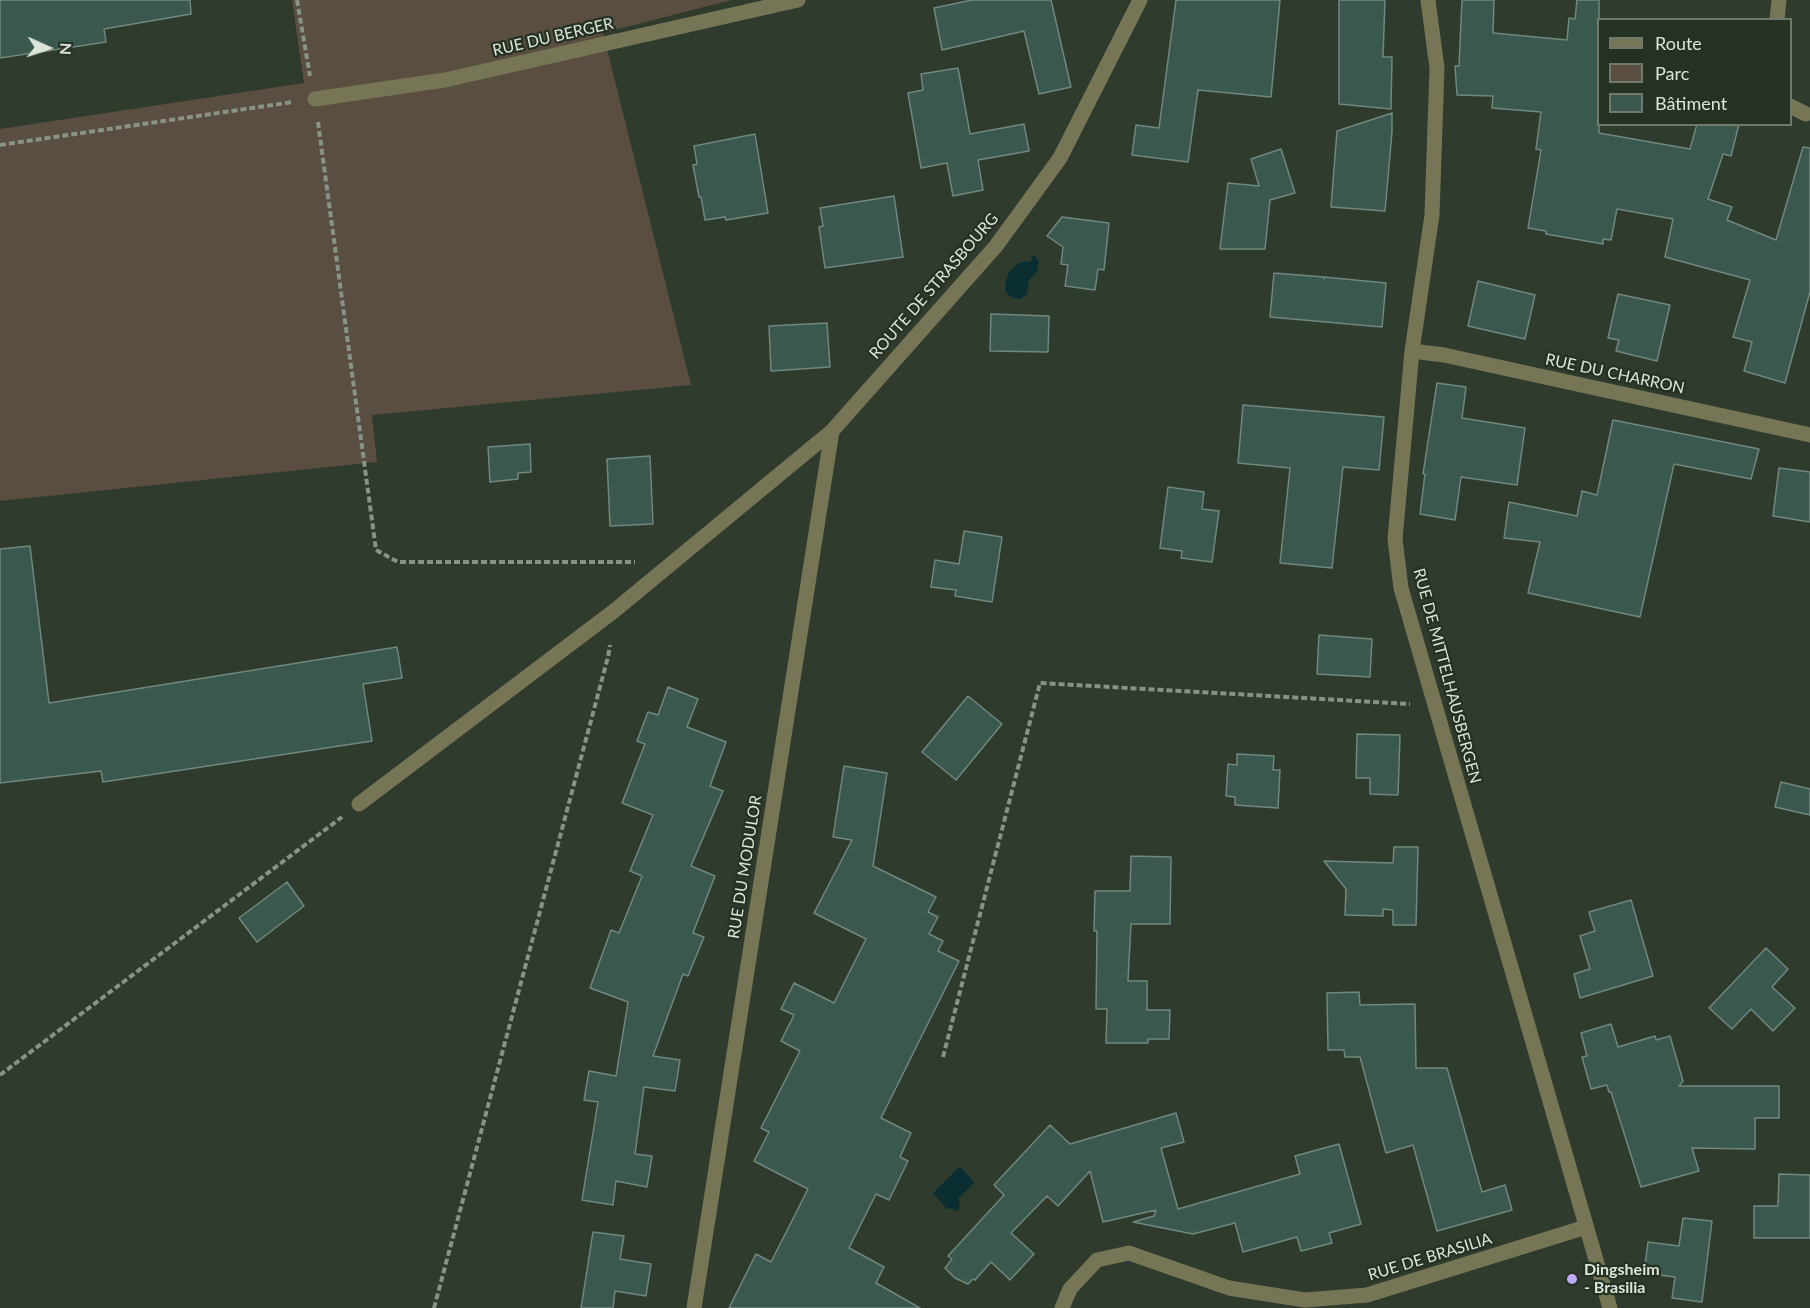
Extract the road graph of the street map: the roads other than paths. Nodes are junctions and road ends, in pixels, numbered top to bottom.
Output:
1 (798, 0) edge
2 (1140, 0) edge
3 (1428, 0) edge
4 (1779, 0) edge
5 (1777, 18) edge
6 (315, 99) road end
7 (1792, 107) edge
8 (1806, 114) dead end
9 (1412, 351) junction
10 (832, 431) junction
11 (1810, 435) edge
12 (359, 804) road end
13 (1586, 1227) junction
14 (1306, 1304) edge
15 (694, 1308) edge
16 (1062, 1308) edge
17 (1610, 1308) edge

1 - 6 street, RUE DU BERGER
2 - 10 street, ROUTE DE STRASBOURG
3 - 9 street, RUE DE MITTELHAUSBERGEN
4 - 5 street
7 - 8 street
9 - 11 street, RUE DU CHARRON
9 - 13 street, RUE DE MITTELHAUSBERGEN
10 - 12 street, ROUTE DE STRASBOURG
10 - 15 street, RUE DU MODULOR
13 - 14 street, RUE DE BRASILIA
13 - 17 street, RUE DE MITTELHAUSBERGEN
14 - 16 street, RUE DE BRASILIA

